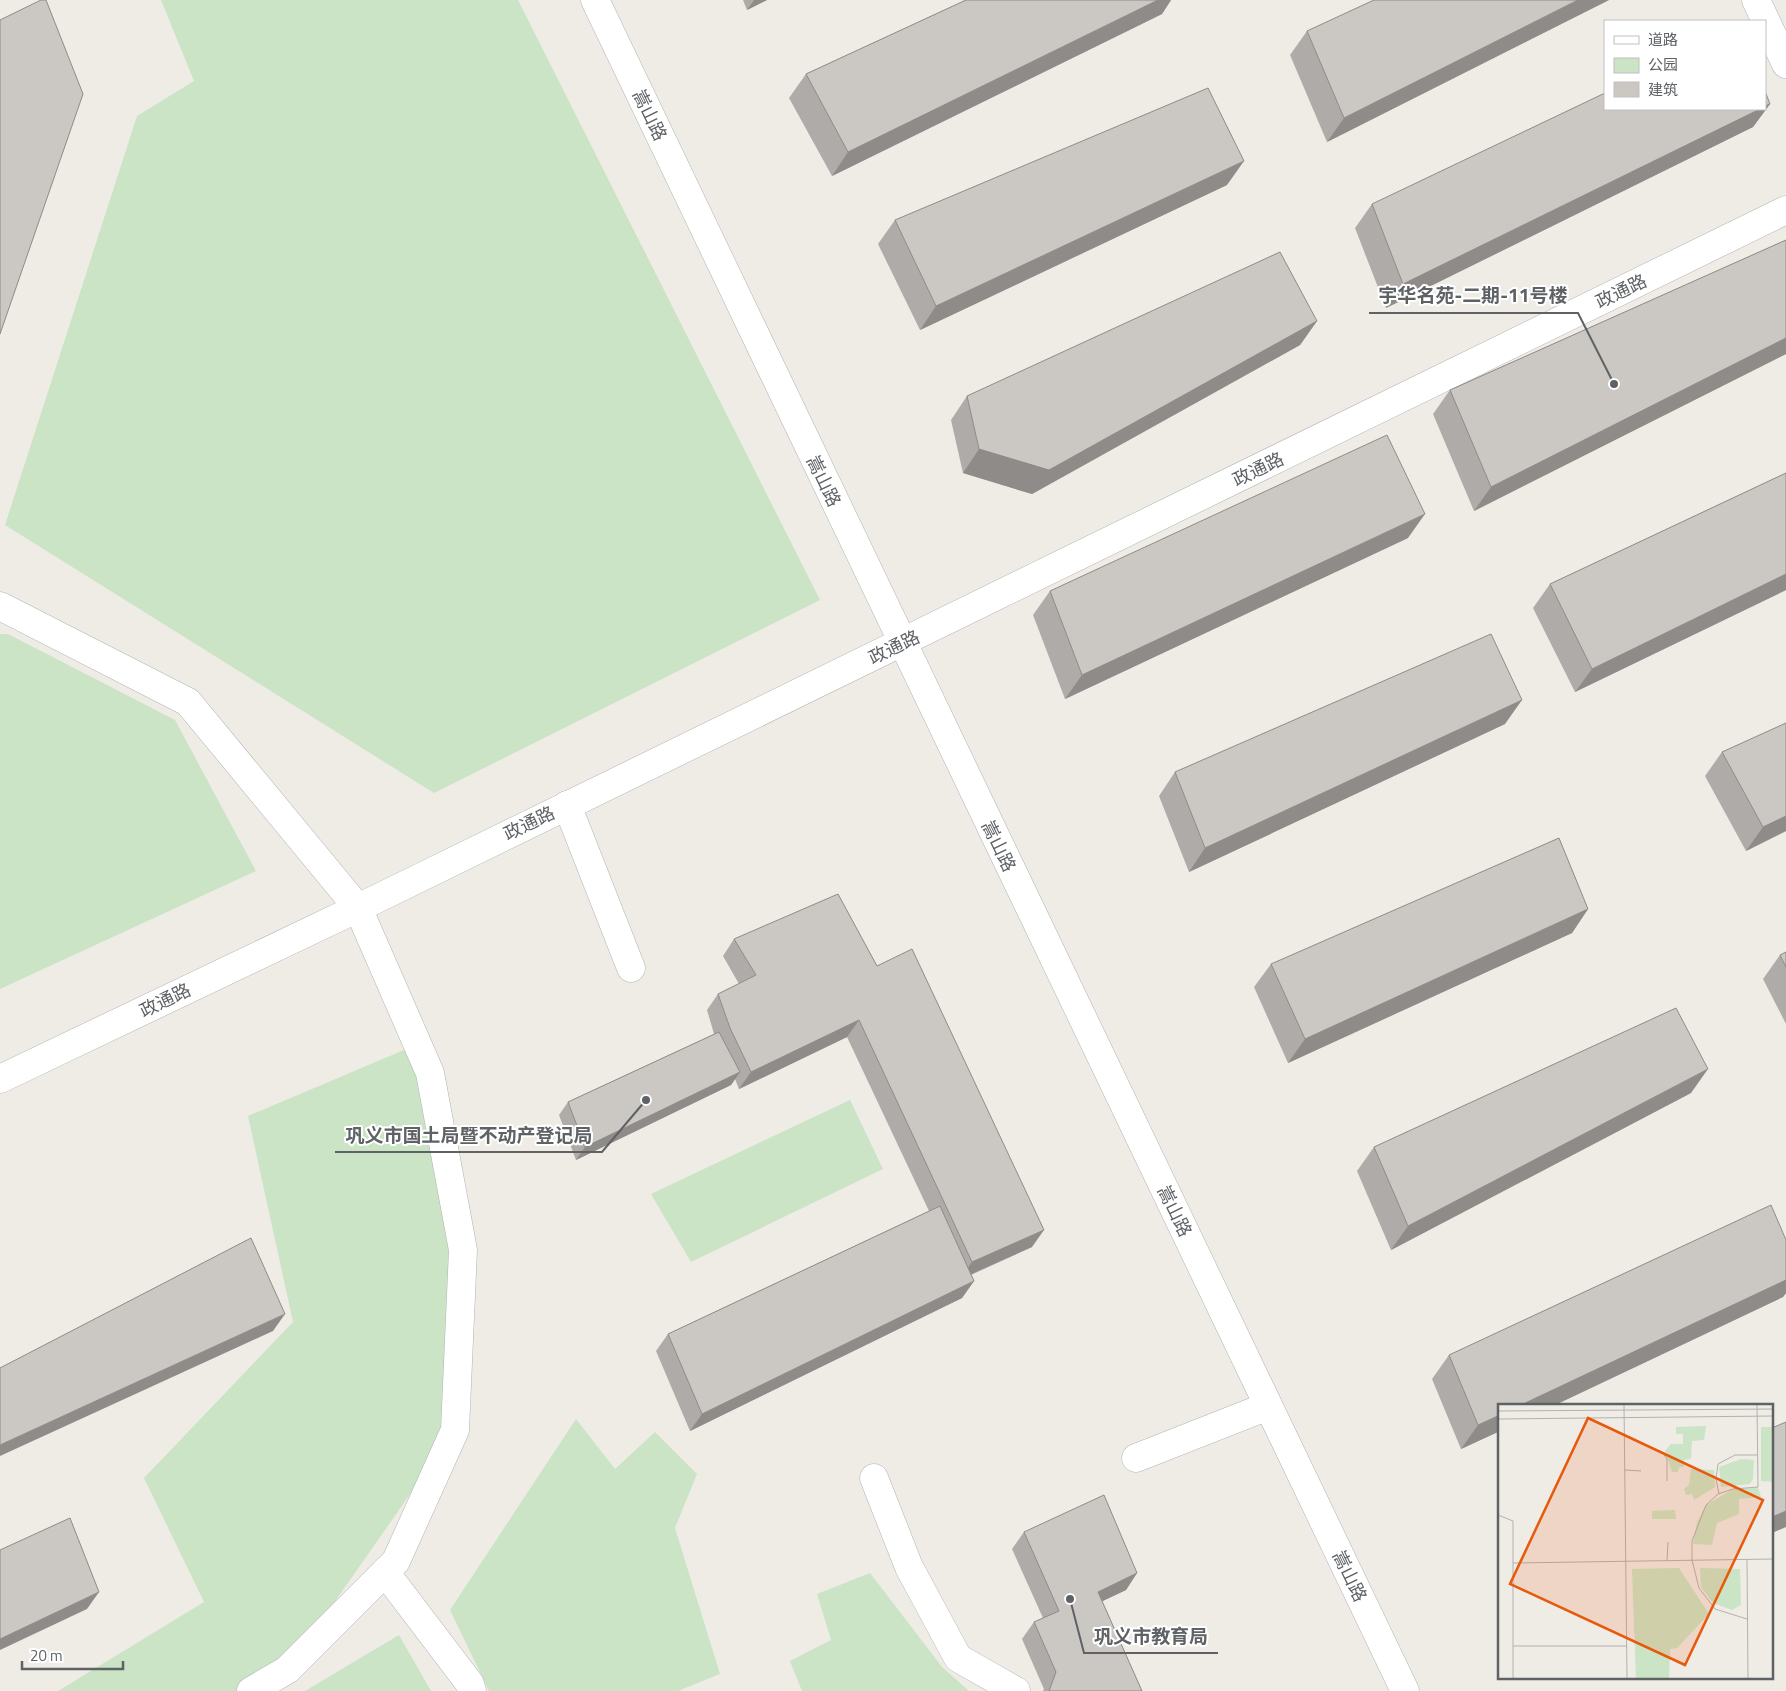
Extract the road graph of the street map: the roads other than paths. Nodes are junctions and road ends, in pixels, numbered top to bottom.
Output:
1 (595, 0) edge
2 (1756, 0) edge
3 (1765, 20) edge
4 (1766, 21) edge
5 (1786, 64) edge
6 (1786, 210) edge
7 (0, 606) edge
8 (902, 643) junction
9 (566, 805) junction
10 (358, 908) junction
11 (631, 968) dead end
12 (0, 1080) edge
13 (1268, 1406) junction
14 (1136, 1458) dead end
15 (874, 1478) dead end
16 (385, 1572) junction
17 (250, 1691) edge
18 (472, 1691) edge
19 (1016, 1691) edge
20 (1405, 1691) edge

1 - 8 street, 嵩山路
2 - 3 street
4 - 5 street
6 - 8 street, 政通路
7 - 10 street
8 - 9 street, 政通路
8 - 13 street, 嵩山路
9 - 10 street, 政通路
9 - 11 street
10 - 12 street, 政通路
10 - 16 street
13 - 14 street
13 - 20 street, 嵩山路
15 - 19 street
16 - 17 street
16 - 18 street

